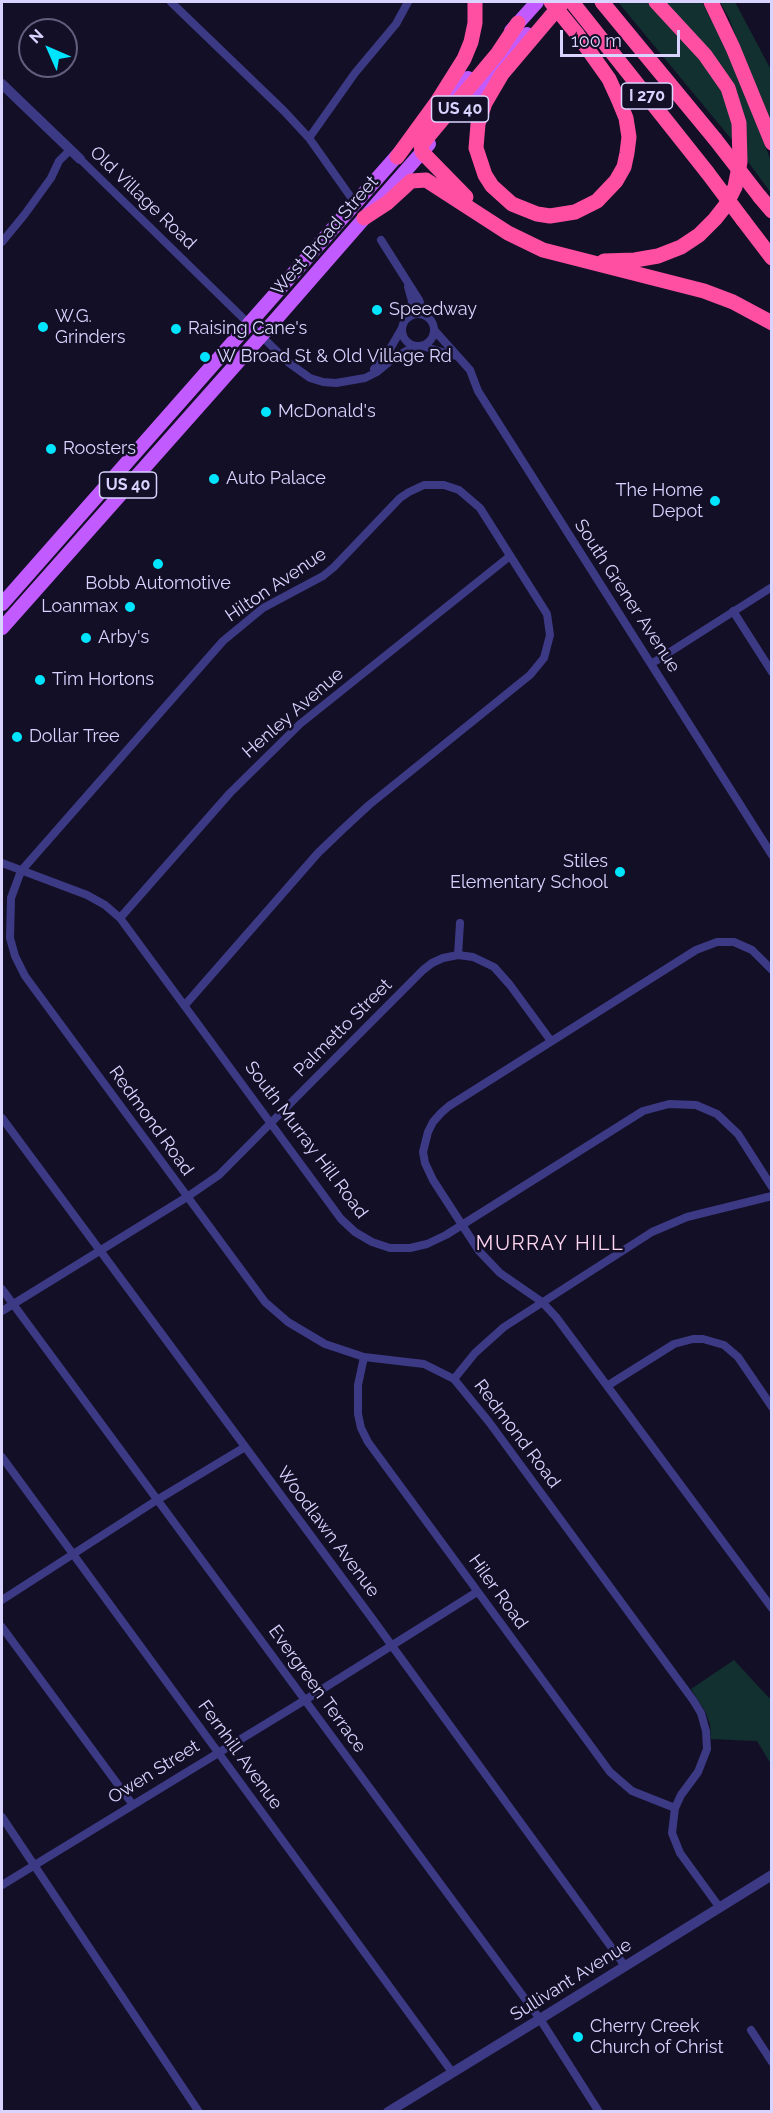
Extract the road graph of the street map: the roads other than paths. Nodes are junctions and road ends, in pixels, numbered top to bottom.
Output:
1 (171, 2) edge
2 (408, 2) edge
3 (475, 2) edge
4 (537, 2) edge
5 (553, 2) edge
6 (563, 2) edge
7 (572, 2) edge
8 (603, 2) edge
9 (656, 2) edge
10 (711, 2) edge
11 (519, 23) junction
12 (2, 84) edge
13 (309, 138) junction
14 (771, 144) edge
15 (70, 150) junction
16 (422, 152) junction
17 (397, 157) junction
18 (80, 159) joint
19 (356, 203) junction
20 (771, 211) edge
21 (364, 218) junction
22 (487, 218) junction
23 (381, 240) dead end
24 (2, 242) edge
25 (771, 258) edge
26 (583, 261) junction
27 (405, 278) junction
28 (425, 315) junction
29 (409, 317) junction
30 (771, 323) edge
31 (249, 324) junction
32 (402, 328) junction
33 (435, 331) junction
34 (261, 336) junction
35 (419, 346) junction
36 (456, 356) junction
37 (365, 378) junction
38 (132, 456) junction
39 (67, 530) junction
40 (77, 543) junction
41 (510, 556) junction
42 (771, 587) edge
43 (25, 601) junction
44 (2, 604) edge
45 (732, 611) junction
46 (2, 628) edge
47 (651, 664) junction
48 (771, 672) edge
49 (771, 855) edge
50 (2, 863) edge
51 (21, 871) junction
52 (120, 918) junction
53 (460, 923) dead end
54 (458, 955) junction
55 (771, 970) edge
56 (185, 1005) junction
57 (550, 1041) junction
58 (2, 1118) edge
59 (271, 1124) junction
60 (771, 1187) edge
61 (771, 1196) edge
62 (187, 1197) junction
63 (461, 1225) junction
64 (99, 1251) junction
65 (2, 1289) edge
66 (542, 1302) junction
67 (12, 1304) junction
68 (2, 1311) edge
69 (364, 1357) junction
70 (454, 1379) junction
71 (607, 1386) junction
72 (771, 1407) edge
73 (245, 1447) junction
74 (2, 1457) edge
75 (157, 1500) junction
76 (73, 1556) junction
77 (477, 1592) junction
78 (2, 1600) edge
79 (771, 1608) edge
80 (2, 1627) edge
81 (392, 1646) junction
82 (305, 1700) junction
83 (218, 1753) junction
84 (134, 1805) junction
85 (675, 1808) junction
86 (2, 1816) edge
87 (34, 1865) junction
88 (771, 1875) edge
89 (2, 1885) edge
90 (720, 1908) junction
91 (626, 1966) junction
92 (540, 2019) junction
93 (751, 2030) dead end
94 (771, 2062) edge
95 (452, 2072) junction
96 (390, 2111) edge
97 (199, 2112) edge
98 (599, 2112) edge

1 - 13 street
2 - 13 street
3 - 17 highway
4 - 11 main road, West Broad Street / US 40
5 - 6 highway, bridge
5 - 16 main road, West Broad Street / US 40
7 - 25 highway, I 270, bridge
8 - 20 highway, I 270, bridge
9 - 26 highway
10 - 14 highway
11 - 16 highway
11 - 17 main road, West Broad Street / US 40
12 - 15 street, Old Village Road
13 - 19 street
15 - 18 street, Old Village Road
15 - 24 street
16 - 21 main road, West Broad Street / US 40
16 - 22 highway
17 - 19 main road, West Broad Street / US 40
18 - 31 street, Old Village Road
19 - 31 main road, West Broad Street / US 40
21 - 22 highway
21 - 34 main road, West Broad Street / US 40
22 - 26 highway
23 - 27 street
26 - 30 highway
27 - 28 street
27 - 29 street
28 - 29 street
28 - 33 street
29 - 32 street
31 - 34 street, Old Village Road
31 - 38 main road, West Broad Street / US 40
32 - 35 street
32 - 37 street
33 - 35 street
33 - 36 street, South Grener Avenue
34 - 37 street
34 - 40 main road, West Broad Street / US 40
35 - 36 street
35 - 37 street
36 - 47 street, South Grener Avenue
38 - 39 main road, West Broad Street / US 40
38 - 40 main road
39 - 43 main road
39 - 44 main road, West Broad Street / US 40
40 - 43 main road, West Broad Street / US 40
41 - 51 street, Hilton Avenue
41 - 52 street, Henley Avenue
41 - 56 street
42 - 45 street
43 - 46 main road, West Broad Street / US 40
45 - 47 street
45 - 48 street
47 - 49 street, South Grener Avenue
50 - 51 street, South Murray Hill Road
51 - 52 street, South Murray Hill Road
51 - 62 street, Redmond Road
52 - 56 street, South Murray Hill Road
53 - 54 street
54 - 57 street
54 - 59 street, Palmetto Street
55 - 57 street
56 - 59 street, South Murray Hill Road
57 - 63 street
58 - 64 street, Woodlawn Avenue
59 - 62 street, Palmetto Street
59 - 63 street, South Murray Hill Road
60 - 63 street, South Murray Hill Road
61 - 66 street
62 - 64 street, Palmetto Street
62 - 69 street, Redmond Road
63 - 66 street
64 - 67 street, Palmetto Street
64 - 73 street, Woodlawn Avenue
65 - 67 street, Evergreen Terrace
66 - 70 street
66 - 71 street
67 - 68 street, Palmetto Street
67 - 75 street, Evergreen Terrace
69 - 70 street, Redmond Road
69 - 77 street, Hiler Road
70 - 85 street, Redmond Road
71 - 72 street
71 - 79 street
73 - 75 street
73 - 81 street, Woodlawn Avenue
74 - 76 street, Fernhill Avenue
75 - 76 street
75 - 82 street, Evergreen Terrace
76 - 78 street
76 - 83 street, Fernhill Avenue
77 - 81 street, Owen Street
77 - 85 street, Hiler Road
80 - 84 street
81 - 82 street, Owen Street
81 - 91 street, Woodlawn Avenue
82 - 83 street, Owen Street
82 - 92 street, Evergreen Terrace
83 - 84 street, Owen Street
83 - 95 street, Fernhill Avenue
84 - 87 street, Owen Street
85 - 90 street, Redmond Road
86 - 87 street
87 - 89 street, Owen Street
87 - 97 street
88 - 90 street, Sullivant Avenue
90 - 91 street, Sullivant Avenue
91 - 92 street, Sullivant Avenue
92 - 95 street, Sullivant Avenue
92 - 98 street, Evergreen Terrace
93 - 94 street
95 - 96 street, Sullivant Avenue

